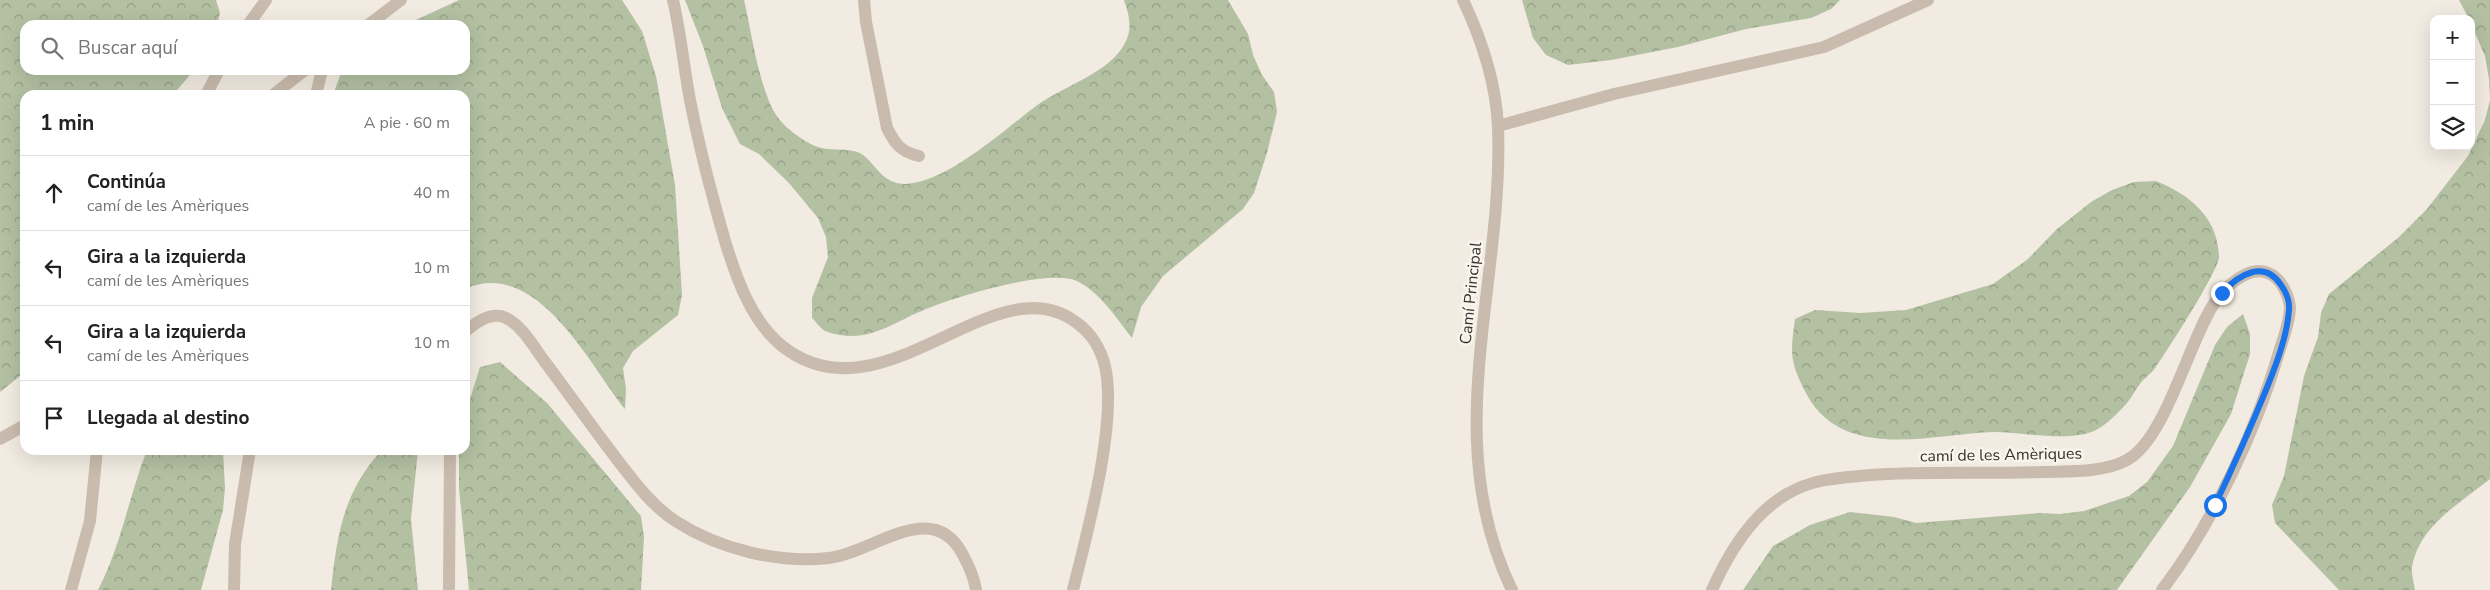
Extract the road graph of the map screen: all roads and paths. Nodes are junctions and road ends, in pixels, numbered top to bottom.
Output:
1 (266, 0) edge
2 (401, 0) edge
3 (673, 0) edge
4 (864, 0) edge
5 (1463, 0) edge
6 (1928, 0) edge
7 (252, 20) edge
8 (375, 20) edge
9 (216, 75) edge
10 (299, 75) edge
11 (321, 75) edge
12 (209, 90) edge
13 (279, 90) edge
14 (317, 90) edge
15 (1498, 126) junction
16 (919, 156) dead end
17 (470, 327) edge
18 (20, 428) edge
19 (0, 439) edge
20 (97, 455) edge
21 (249, 455) edge
22 (450, 455) edge
23 (71, 590) edge
24 (234, 590) edge
25 (449, 590) edge
26 (976, 590) edge
27 (1073, 590) edge
28 (1512, 590) edge
29 (1712, 590) edge
30 (2162, 590) edge

1 - 7 street
2 - 8 street
3 - 27 street
4 - 16 street
5 - 15 street, Camí Principal
6 - 15 street
9 - 12 street
10 - 13 street
11 - 14 street
15 - 28 street, Camí Principal
17 - 26 street
18 - 19 street
20 - 23 street
21 - 24 street
22 - 25 street
29 - 30 street, camí de les Amèriques

